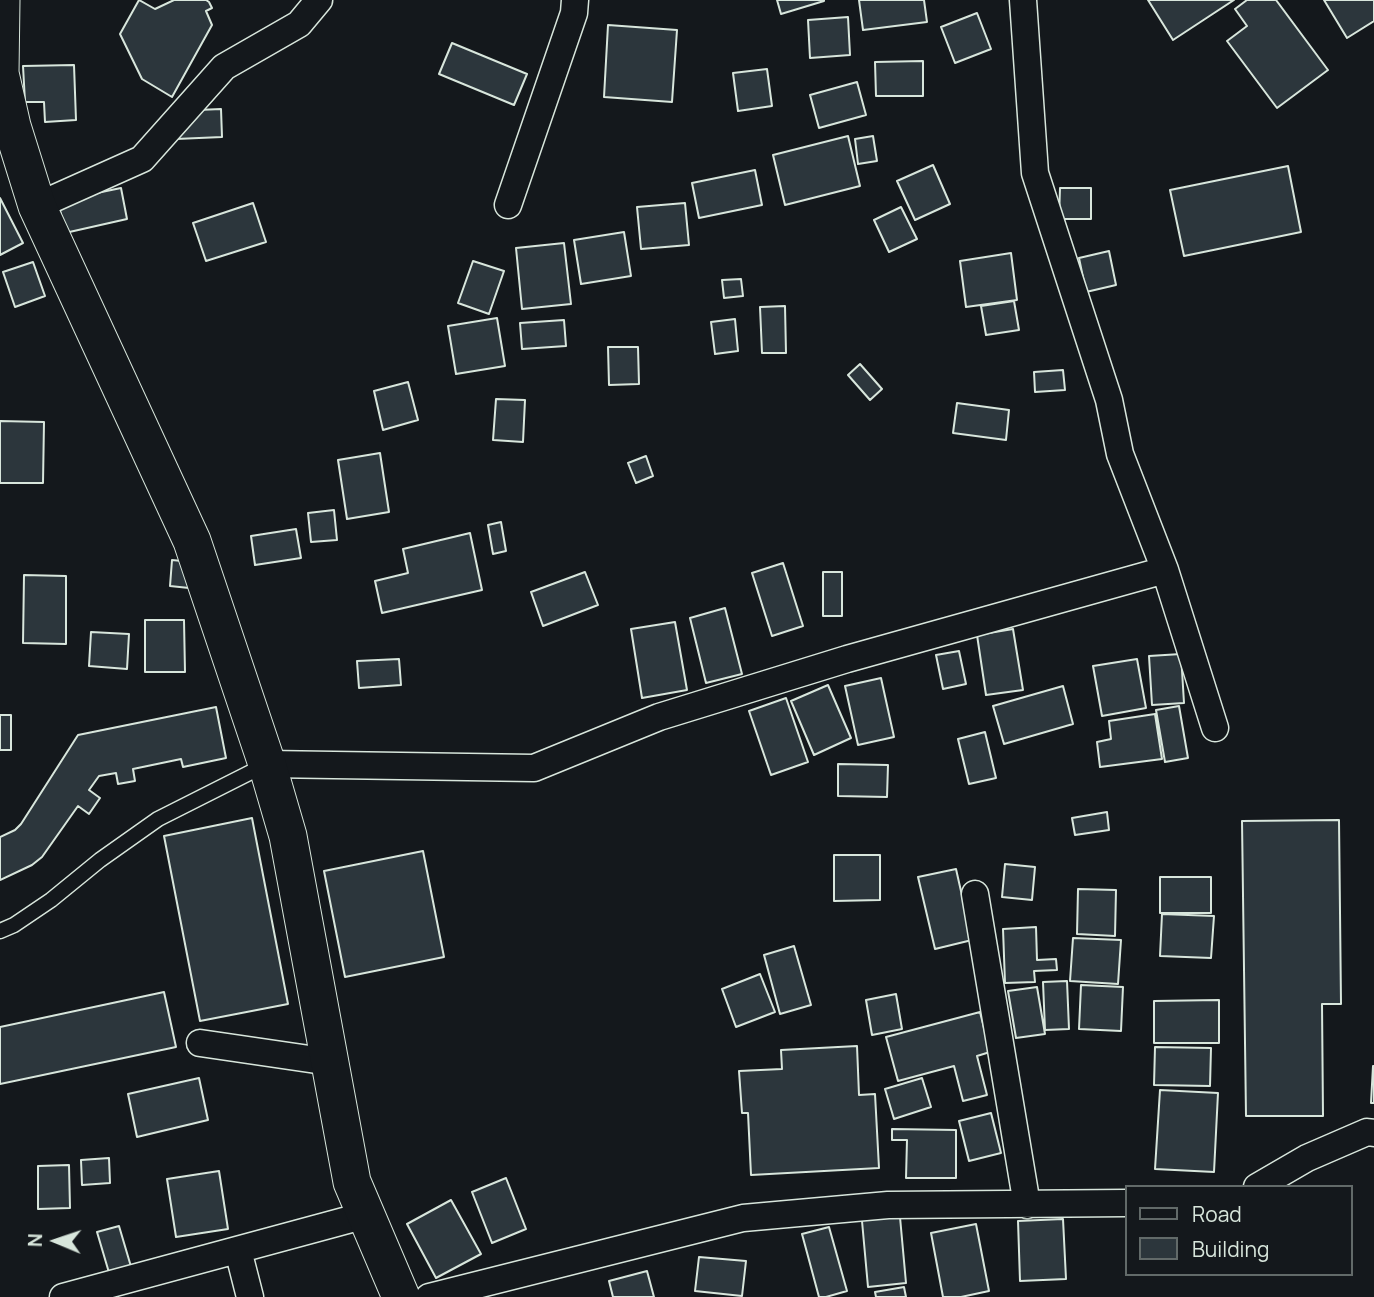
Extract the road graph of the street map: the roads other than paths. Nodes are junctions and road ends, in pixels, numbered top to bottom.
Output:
1 (1, 0) edge
2 (319, 0) edge
3 (575, 0) edge
4 (1023, 0) edge
5 (508, 205) dead end
6 (37, 206) junction
7 (1165, 570) junction
8 (1214, 728) dead end
9 (267, 764) junction
10 (975, 894) dead end
11 (0, 931) edge
12 (200, 1043) dead end
13 (330, 1062) junction
14 (1374, 1133) edge
15 (1260, 1185) edge
16 (1126, 1203) edge
17 (1027, 1205) junction
18 (366, 1215) junction
19 (238, 1250) junction
20 (63, 1297) edge
21 (250, 1297) edge
22 (401, 1297) edge
23 (429, 1297) edge

1 - 6 street
2 - 6 street
3 - 5 street
4 - 7 street
6 - 9 street
7 - 8 street
7 - 9 street
9 - 11 lane
9 - 13 street
10 - 17 street
12 - 13 street
13 - 18 street
14 - 15 street
16 - 17 street
17 - 23 street
18 - 19 street
18 - 22 street
19 - 20 street
19 - 21 street

